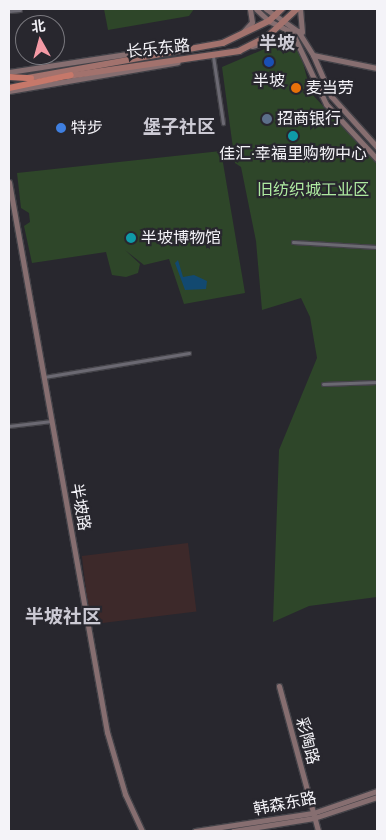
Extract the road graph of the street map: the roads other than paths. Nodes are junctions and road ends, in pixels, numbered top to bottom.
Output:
1 (250, 9) edge
2 (256, 9) edge
3 (266, 9) edge
4 (282, 9) edge
5 (298, 9) edge
6 (20, 10) edge
7 (9, 11) edge
8 (276, 16) junction
9 (269, 21) junction
10 (284, 23) junction
11 (235, 38) junction
12 (296, 41) junction
13 (306, 42) junction
14 (249, 47) junction
15 (186, 50) junction
16 (313, 54) junction
17 (213, 56) junction
18 (187, 60) junction
19 (144, 61) junction
20 (377, 68) edge
21 (9, 72) edge
22 (71, 75) joint
23 (31, 78) joint
24 (9, 79) edge
25 (9, 88) edge
26 (222, 123) dead end
27 (377, 147) edge
28 (377, 158) edge
29 (9, 182) edge
30 (293, 242) dead end
31 (377, 247) edge
32 (189, 353) dead end
33 (44, 377) junction
34 (377, 382) edge
35 (323, 384) dead end
36 (52, 421) junction
37 (9, 426) edge
38 (279, 686) dead end
39 (377, 791) edge
40 (377, 797) edge
41 (314, 816) junction
42 (142, 831) edge
43 (195, 831) edge
44 (233, 831) edge
45 (318, 831) edge

1 - 11 main road
2 - 9 main road
3 - 8 main road
4 - 8 main road, 长乐东路
5 - 10 main road, 长乐东路
5 - 13 main road
6 - 7 street
8 - 9 main road, 长乐东路
8 - 10 main road
9 - 10 main road
9 - 11 main road, 长乐东路
10 - 12 main road
10 - 13 main road
10 - 14 main road, 长乐东路
11 - 15 main road, 长乐东路
12 - 14 main road
12 - 28 main road
13 - 16 main road
14 - 17 main road, 长乐东路
15 - 19 main road, 长乐东路
15 - 21 main road
16 - 20 main road
16 - 27 main road
17 - 18 main road, 长乐东路
17 - 26 street
18 - 19 main road, 长乐东路
18 - 25 main road
19 - 22 main road, 长乐东路
19 - 23 main road, 长乐东路
22 - 25 highway
23 - 24 highway
29 - 33 main road, 半坡路
30 - 31 street
32 - 33 street
33 - 36 main road, 半坡路
34 - 35 street
36 - 37 street
36 - 42 main road, 半坡路
38 - 41 main road, 彩陶路
39 - 41 main road, 韩森东路
40 - 41 main road, 韩森东路
41 - 43 main road, 韩森东路
41 - 44 main road, 韩森东路
41 - 45 main road, 彩陶路

